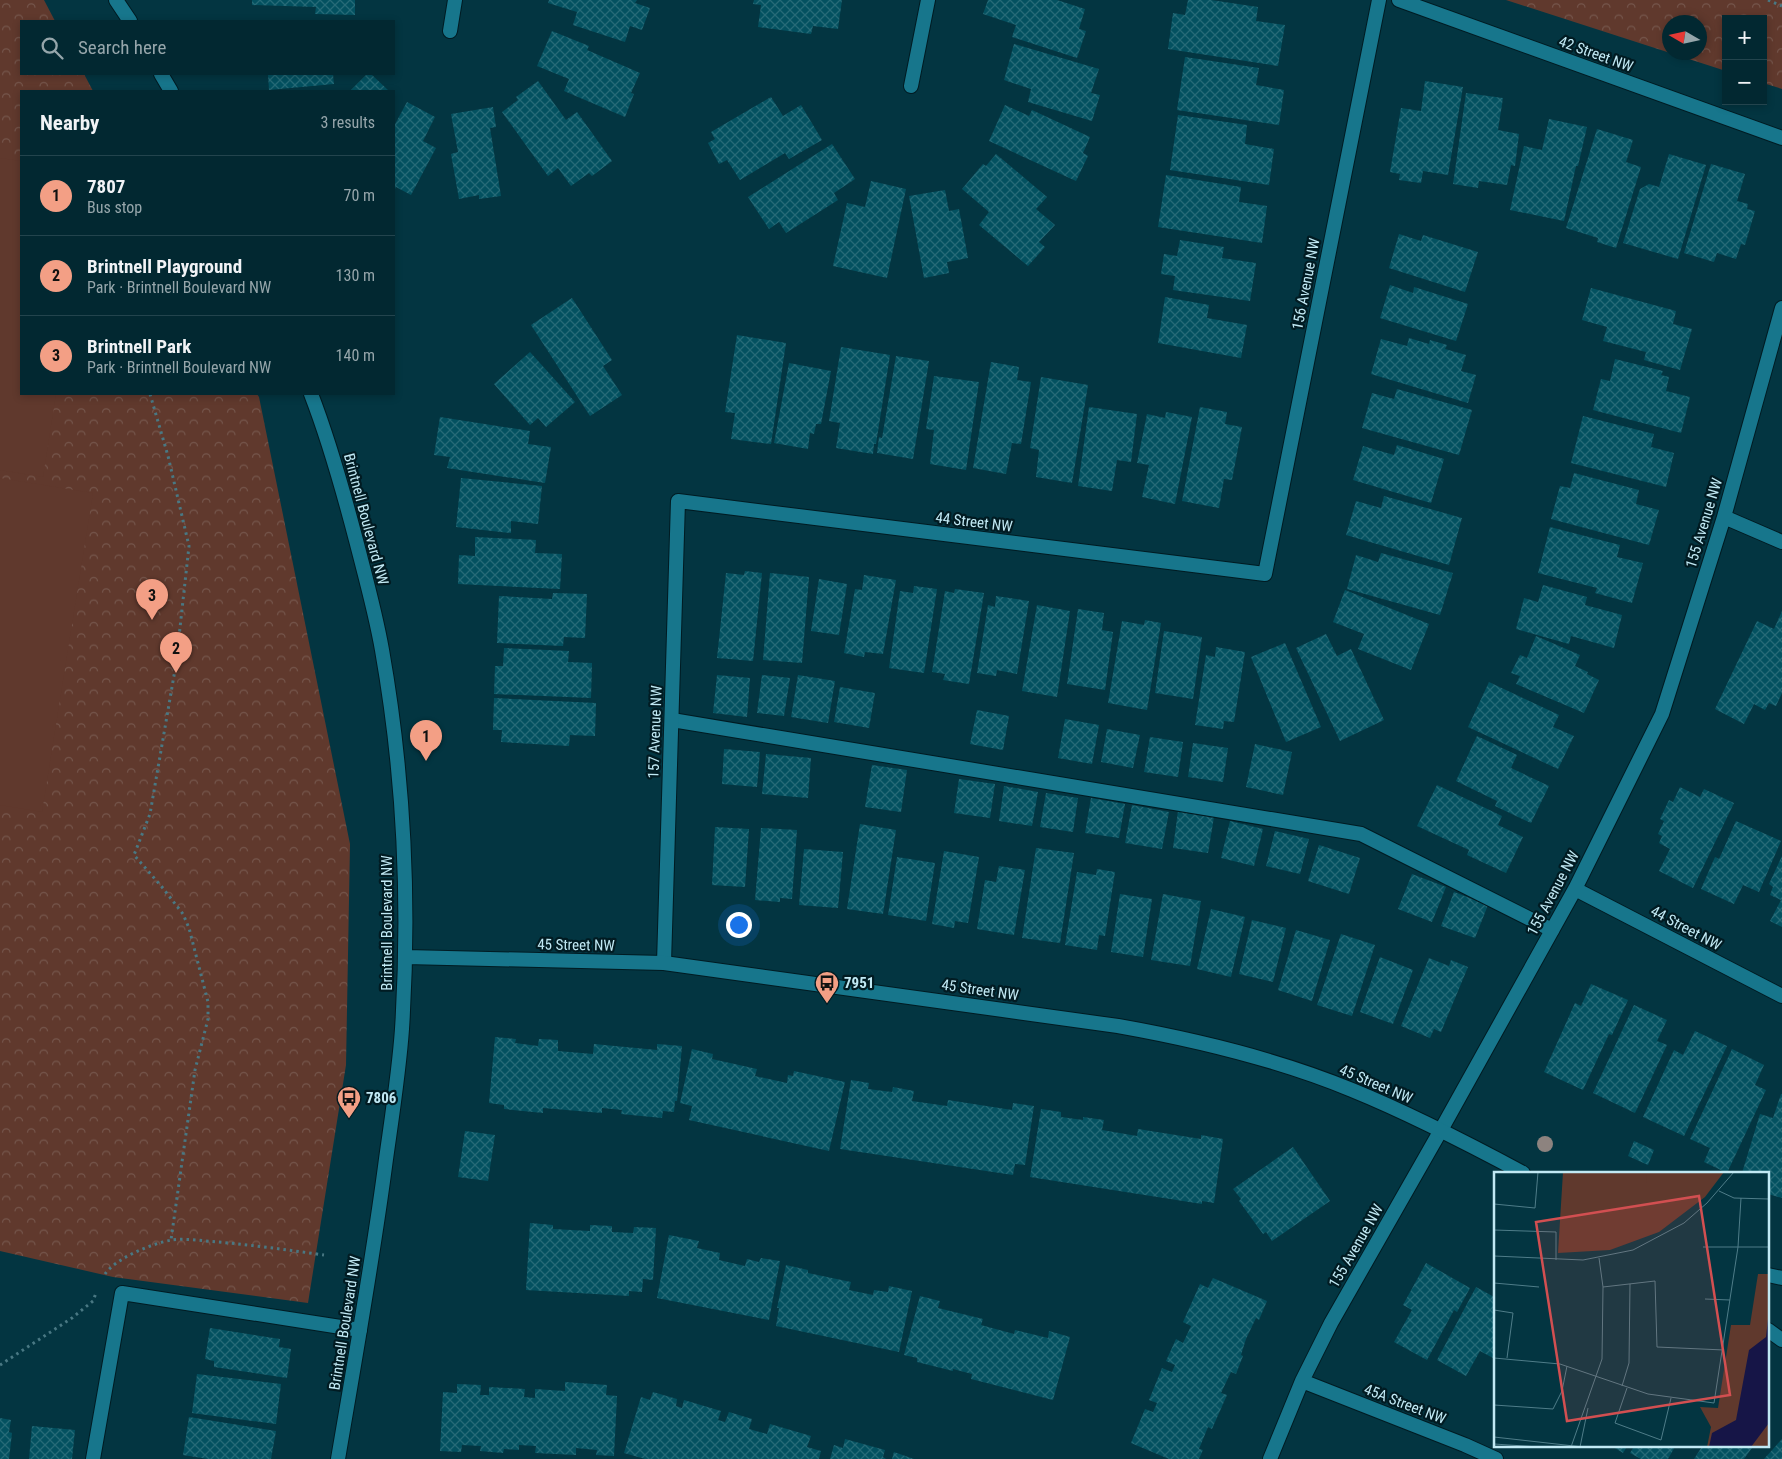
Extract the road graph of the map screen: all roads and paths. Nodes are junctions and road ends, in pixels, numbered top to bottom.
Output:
1 (116, 0) edge
2 (455, 0) edge
3 (928, 0) edge
4 (1379, 0) edge
5 (1399, 0) edge
6 (1768, 0) edge
7 (1782, 6) edge
8 (129, 20) edge
9 (450, 31) dead end
10 (162, 75) edge
11 (911, 86) dead end
12 (170, 90) edge
13 (1782, 138) edge
14 (1782, 308) edge
15 (150, 395) edge
16 (311, 395) edge
17 (678, 501) joint
18 (1724, 517) junction
19 (1782, 542) edge
20 (1265, 574) joint
21 (672, 720) junction
22 (1575, 888) junction
23 (1552, 930) junction
24 (406, 957) junction
25 (664, 963) junction
26 (1782, 996) edge
27 (1441, 1130) junction
28 (1521, 1172) edge
29 (171, 1240) junction
30 (324, 1255) dead end
31 (101, 1280) dead end
32 (98, 1287) dead end
33 (360, 1330) junction
34 (1770, 1331) edge
35 (1782, 1340) edge
36 (0, 1365) edge
37 (1302, 1381) junction
38 (93, 1459) edge
39 (338, 1459) edge
40 (1270, 1459) edge
41 (1496, 1459) edge

1 - 8 street
2 - 9 street
3 - 11 street
4 - 20 street, 156 Avenue NW
5 - 13 street, 42 Street NW
6 - 7 path
10 - 12 street
14 - 18 street, 155 Avenue NW
15 - 29 path
16 - 24 street, Brintnell Boulevard NW
17 - 20 street, 44 Street NW
17 - 21 street, 157 Avenue NW
18 - 19 street
18 - 22 street, 155 Avenue NW
21 - 23 street
21 - 25 street, 157 Avenue NW
22 - 23 street, 155 Avenue NW
22 - 26 street, 44 Street NW
23 - 27 street, 155 Avenue NW
24 - 25 street, 45 Street NW
24 - 33 street, Brintnell Boulevard NW
25 - 27 street, 45 Street NW
27 - 28 street, 45 Street NW
27 - 37 street, 155 Avenue NW
29 - 30 path
29 - 31 path
32 - 36 path
33 - 38 street
33 - 39 street, Brintnell Boulevard NW
34 - 35 street
37 - 40 street, 155 Avenue NW
37 - 41 street, 45A Street NW

